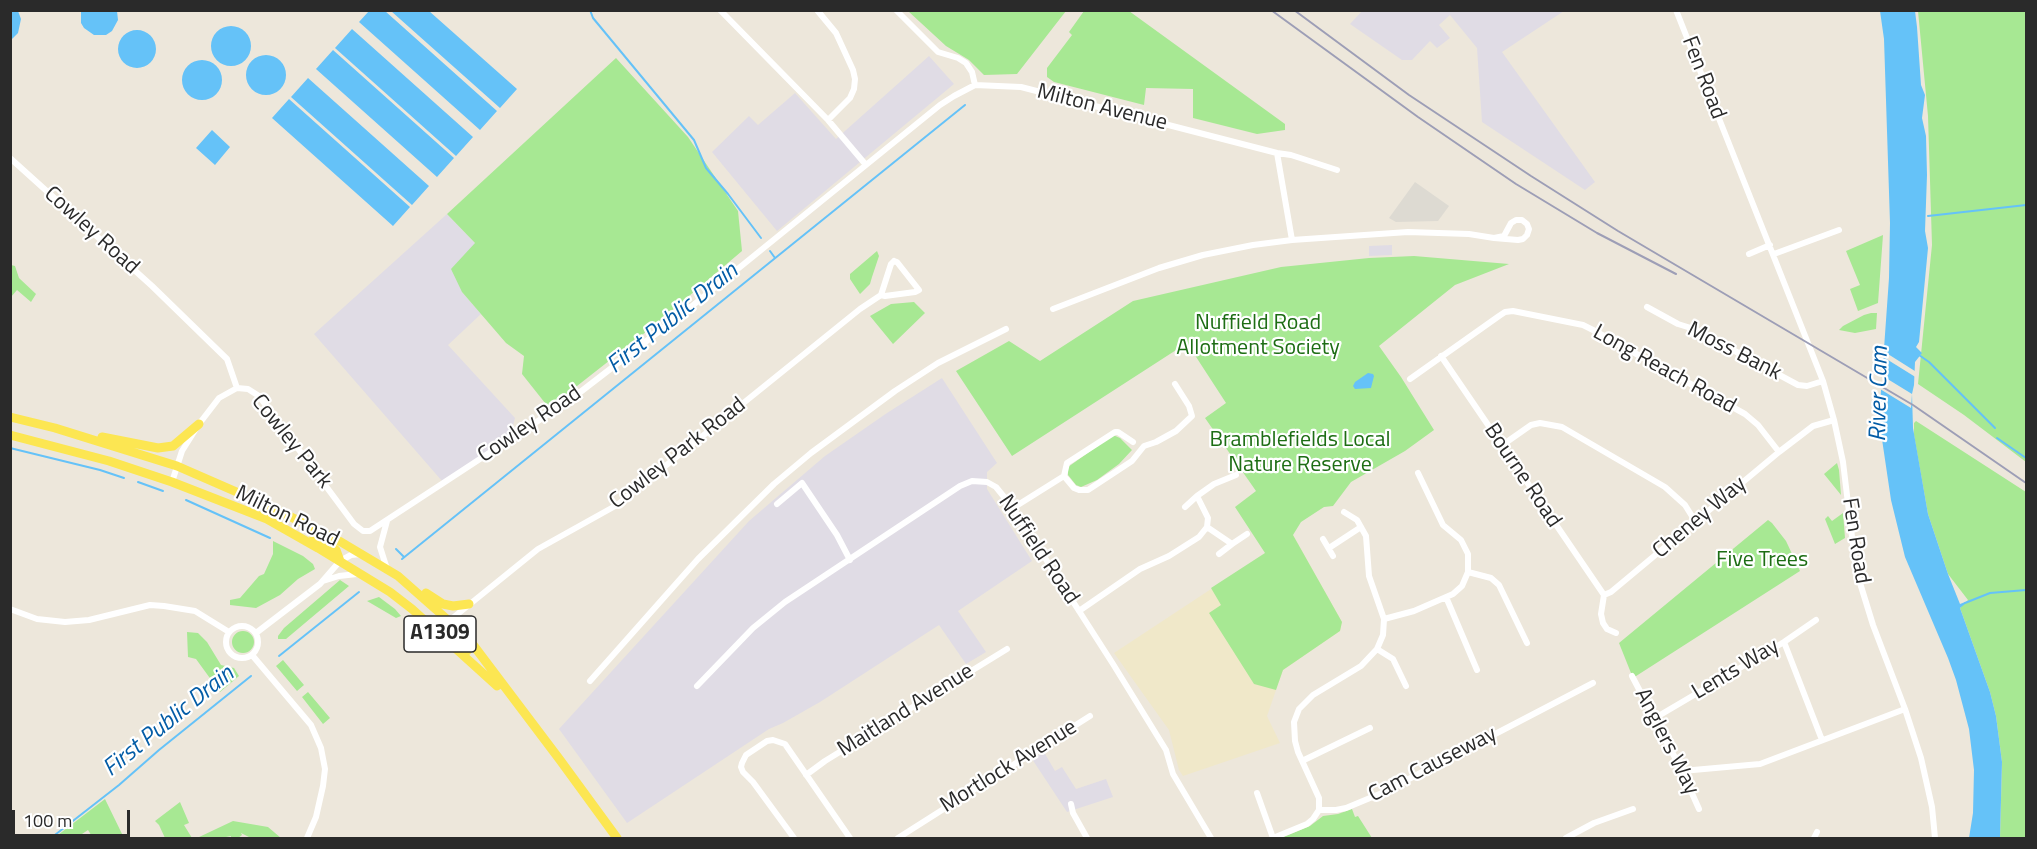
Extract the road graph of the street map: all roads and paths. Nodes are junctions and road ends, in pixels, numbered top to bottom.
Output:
1 (720, 10) edge
2 (817, 10) edge
3 (896, 10) edge
4 (1677, 10) edge
5 (975, 85) junction
6 (828, 120) junction
7 (1276, 153) junction
8 (10, 158) edge
9 (866, 165) junction
10 (1337, 170) dead end
11 (1509, 228) junction
12 (1839, 230) dead end
13 (1494, 238) junction
14 (1292, 240) junction
15 (1518, 240) junction
16 (1770, 245) junction
17 (1749, 254) dead end
18 (1774, 254) junction
19 (880, 295) junction
20 (1647, 307) dead end
21 (1053, 309) dead end
22 (1006, 329) dead end
23 (1440, 356) junction
24 (1410, 379) dead end
25 (1823, 381) junction
26 (1175, 384) dead end
27 (237, 388) junction
28 (1192, 416) junction
29 (10, 417) edge
30 (1201, 419) dead end
31 (1834, 420) junction
32 (1120, 423) dead end
33 (199, 424) junction
34 (56, 428) junction
35 (1118, 432) junction
36 (10, 435) edge
37 (1133, 442) dead end
38 (1501, 447) junction
39 (1779, 452) junction
40 (177, 466) junction
41 (1418, 473) dead end
42 (1064, 476) junction
43 (1236, 476) dead end
44 (172, 482) junction
45 (1197, 496) junction
46 (777, 504) dead end
47 (271, 507) junction
48 (1185, 507) dead end
49 (1013, 508) junction
50 (1344, 512) dead end
51 (387, 521) junction
52 (1695, 521) junction
53 (1207, 527) junction
54 (1361, 527) junction
55 (374, 530) joint
56 (1246, 534) dead end
57 (1323, 539) dead end
58 (1232, 544) junction
59 (1329, 548) junction
60 (361, 554) junction
61 (1219, 554) dead end
62 (1333, 556) dead end
63 (850, 560) junction
64 (340, 561) junction
65 (387, 570) junction
66 (1468, 572) junction
67 (363, 575) junction
68 (323, 581) junction
69 (408, 584) junction
70 (1604, 595) junction
71 (1446, 597) junction
72 (469, 604) junction
73 (10, 609) edge
74 (1079, 611) junction
75 (459, 612) junction
76 (1384, 619) junction
77 (1816, 620) dead end
78 (449, 621) junction
79 (435, 629) junction
80 (229, 632) junction
81 (256, 633) junction
82 (460, 633) junction
83 (1616, 633) dead end
84 (1784, 642) junction
85 (1527, 643) dead end
86 (1007, 649) dead end
87 (1377, 649) junction
88 (252, 655) junction
89 (480, 670) junction
90 (1477, 670) dead end
91 (1632, 676) dead end
92 (591, 681) dead end
93 (1593, 683) dead end
94 (696, 686) dead end
95 (1406, 686) dead end
96 (513, 700) junction
97 (1905, 709) junction
98 (1090, 716) dead end
99 (1655, 718) junction
100 (1370, 728) dead end
101 (1822, 740) junction
102 (1302, 761) junction
103 (1682, 771) junction
104 (806, 775) junction
105 (1257, 793) dead end
106 (1071, 804) dead end
107 (1633, 809) dead end
108 (1699, 809) dead end
109 (1319, 810) junction
110 (307, 838) edge
111 (617, 838) edge
112 (794, 838) edge
113 (850, 838) edge
114 (898, 838) edge
115 (1087, 838) edge
116 (1211, 838) edge
117 (1273, 838) edge
118 (1566, 838) edge
119 (1935, 838) edge

1 - 6 street
2 - 6 street
3 - 5 street
4 - 16 street, Fen Road
5 - 7 street, Milton Avenue
5 - 9 street, Cowley Road
6 - 9 street
7 - 10 street, Milton Avenue
7 - 14 street
8 - 27 street, Cowley Road
9 - 51 street, Cowley Road
11 - 13 street
11 - 15 street
11 - 15 street
12 - 18 street
13 - 14 street
13 - 15 street
14 - 21 street
16 - 17 street
16 - 18 street, Fen Road
18 - 25 street, Fen Road
19 - 19 street
19 - 72 street, Cowley Park Road
20 - 25 street, Moss Bank
22 - 92 street
23 - 24 street, Long Reach Road
23 - 38 street, Bourne Road
23 - 39 street, Long Reach Road
25 - 31 street, Fen Road
26 - 28 street
27 - 33 street, Cowley Park
27 - 55 street, Cowley Park
28 - 30 street
28 - 42 street
29 - 34 main road, Milton Road / A1309
31 - 39 street, Cheney Way
31 - 97 street, Fen Road
32 - 35 street
33 - 34 main road, A1309
33 - 40 street, Cowley Park
34 - 40 main road, Milton Road / A1309
35 - 37 street
35 - 42 street
36 - 44 main road, Milton Road / A1309
38 - 52 street
38 - 70 street, Bourne Road
39 - 52 street, Cheney Way
40 - 44 street, Cowley Park
40 - 47 main road, Milton Road / A1309
41 - 66 street
42 - 49 street
43 - 45 street
44 - 64 main road, Milton Road / A1309
45 - 48 street
45 - 53 street
46 - 63 street
47 - 60 main road, Milton Road / A1309
47 - 64 main road, A1309
49 - 63 street, Nuffield Road
49 - 74 street, Nuffield Road
50 - 54 street
51 - 55 street, Cowley Road
51 - 65 street
52 - 70 street, Cheney Way
53 - 58 street
53 - 74 street
54 - 59 street
54 - 76 street
56 - 58 street
57 - 59 street
58 - 61 street
59 - 62 street
60 - 64 street
60 - 65 main road, Milton Road / A1309
63 - 94 street, Nuffield Road
64 - 67 main road, Milton Road / A1309
64 - 68 street
65 - 69 main road, Milton Road / A1309
66 - 71 street
66 - 85 street
67 - 68 street
67 - 79 main road, Milton Road / A1309
68 - 81 street
69 - 72 main road, A1309
69 - 78 main road, Milton Road / A1309
70 - 83 street
71 - 76 street
71 - 90 street
72 - 75 street, A1309
73 - 80 street
74 - 116 street, Nuffield Road
75 - 78 street, A1309
75 - 82 street, A1309
76 - 87 street
77 - 84 street, Lents Way
78 - 79 street, A1309
78 - 82 main road, Milton Road / A1309
78 - 89 main road, A1309
79 - 89 main road, Milton Road / A1309
80 - 81 street
80 - 88 street
81 - 88 street
82 - 96 main road, Milton Road / A1309
84 - 99 street, Lents Way
84 - 101 street
86 - 104 street, Maitland Avenue
87 - 95 street
87 - 102 street
88 - 110 street
89 - 96 main road, Milton Road / A1309
91 - 99 street, Anglers Way
93 - 109 street, Cam Causeway
96 - 111 main road, Milton Road / A1309
97 - 101 street
97 - 119 street, Fen Road
98 - 114 street, Mortlock Avenue
99 - 103 street, Anglers Way
100 - 102 street
101 - 103 street
102 - 109 street
103 - 108 street, Anglers Way
104 - 112 street
104 - 113 street
105 - 117 street
106 - 115 street
107 - 118 street
109 - 117 street

